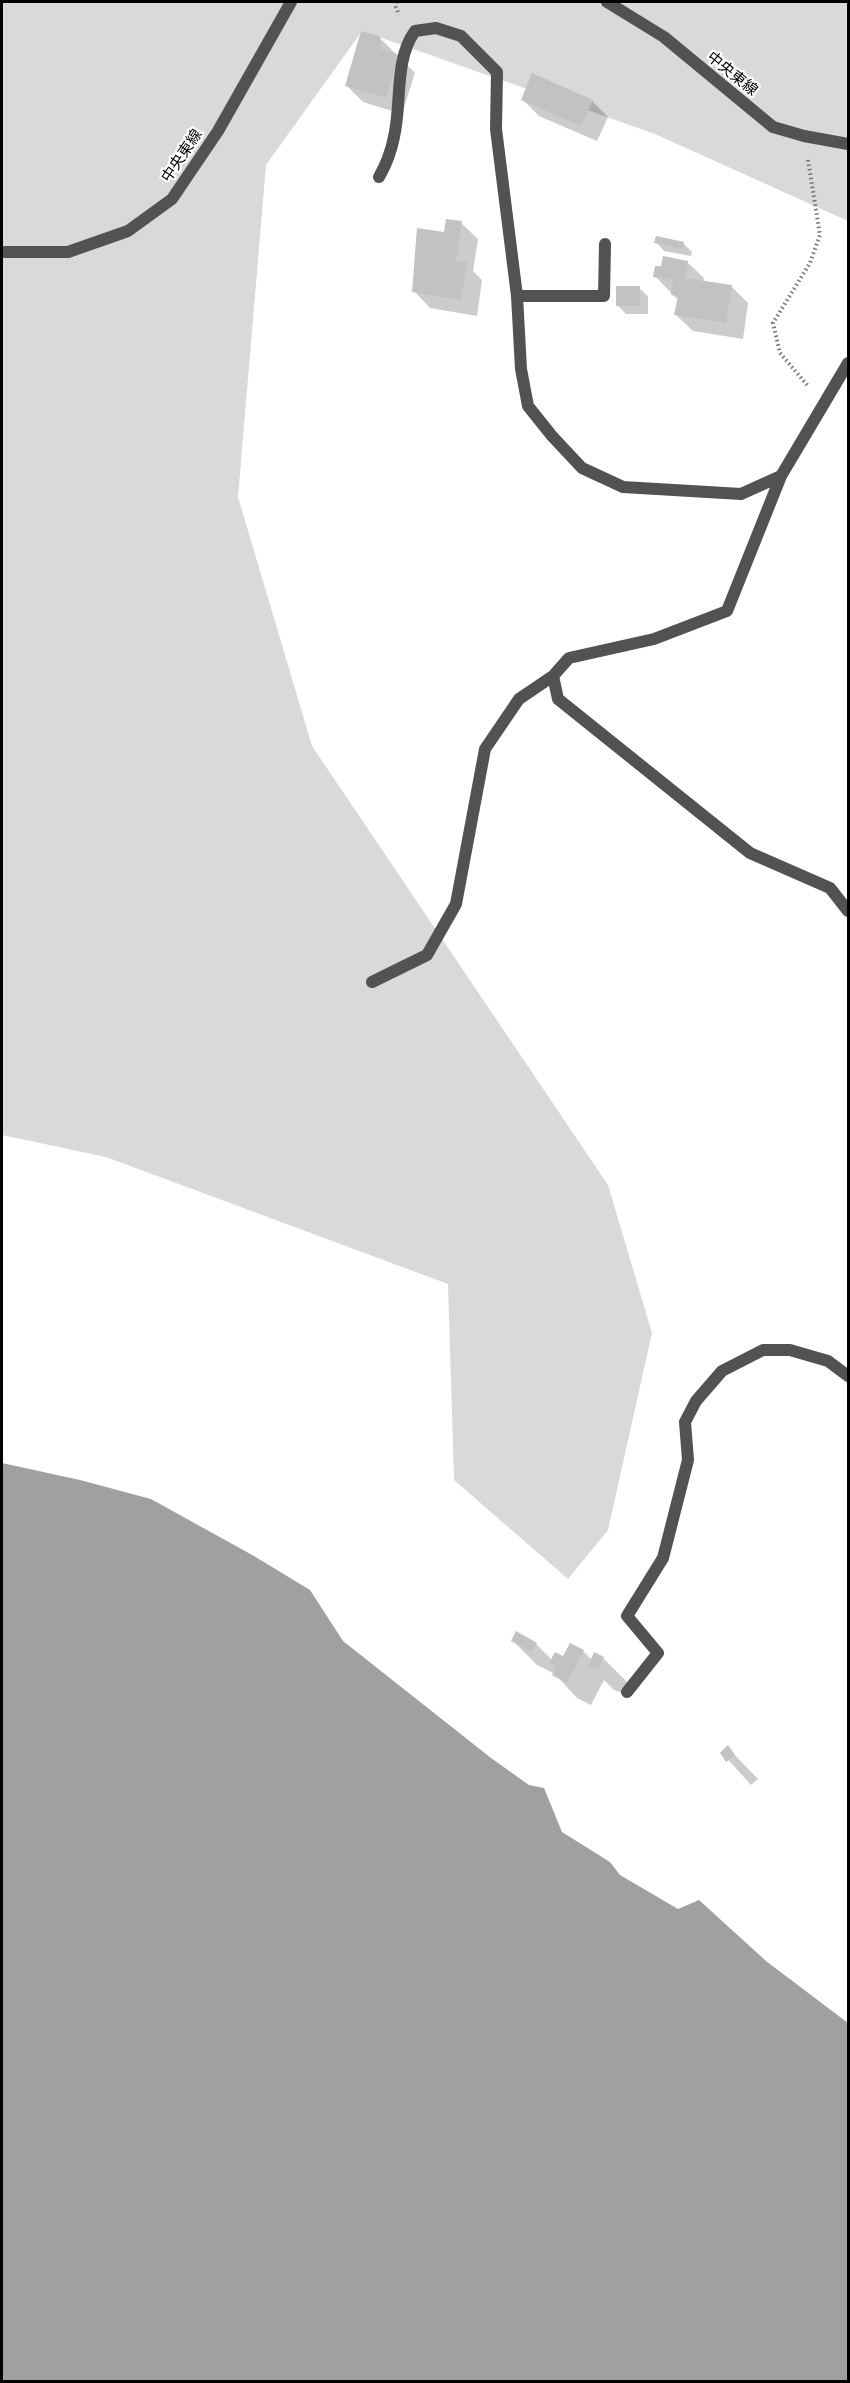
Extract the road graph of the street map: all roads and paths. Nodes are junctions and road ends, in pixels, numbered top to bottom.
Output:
1 (291, 2) edge
2 (607, 2) edge
3 (804, 136) junction
4 (849, 144) edge
5 (379, 177) dead end
6 (605, 244) dead end
7 (2, 252) edge
8 (517, 296) junction
9 (849, 363) edge
10 (824, 405) junction
11 (781, 476) junction
12 (553, 676) junction
13 (849, 911) edge
14 (372, 982) dead end
15 (849, 1376) edge
16 (627, 1692) dead end

1 - 7 street, 中央東線
2 - 3 street, 中央東線
3 - 4 street, 中央東線
3 - 10 path
5 - 8 street
6 - 8 street
8 - 11 street
9 - 10 street
10 - 11 street
11 - 12 street
12 - 13 street
12 - 14 street
15 - 16 street

